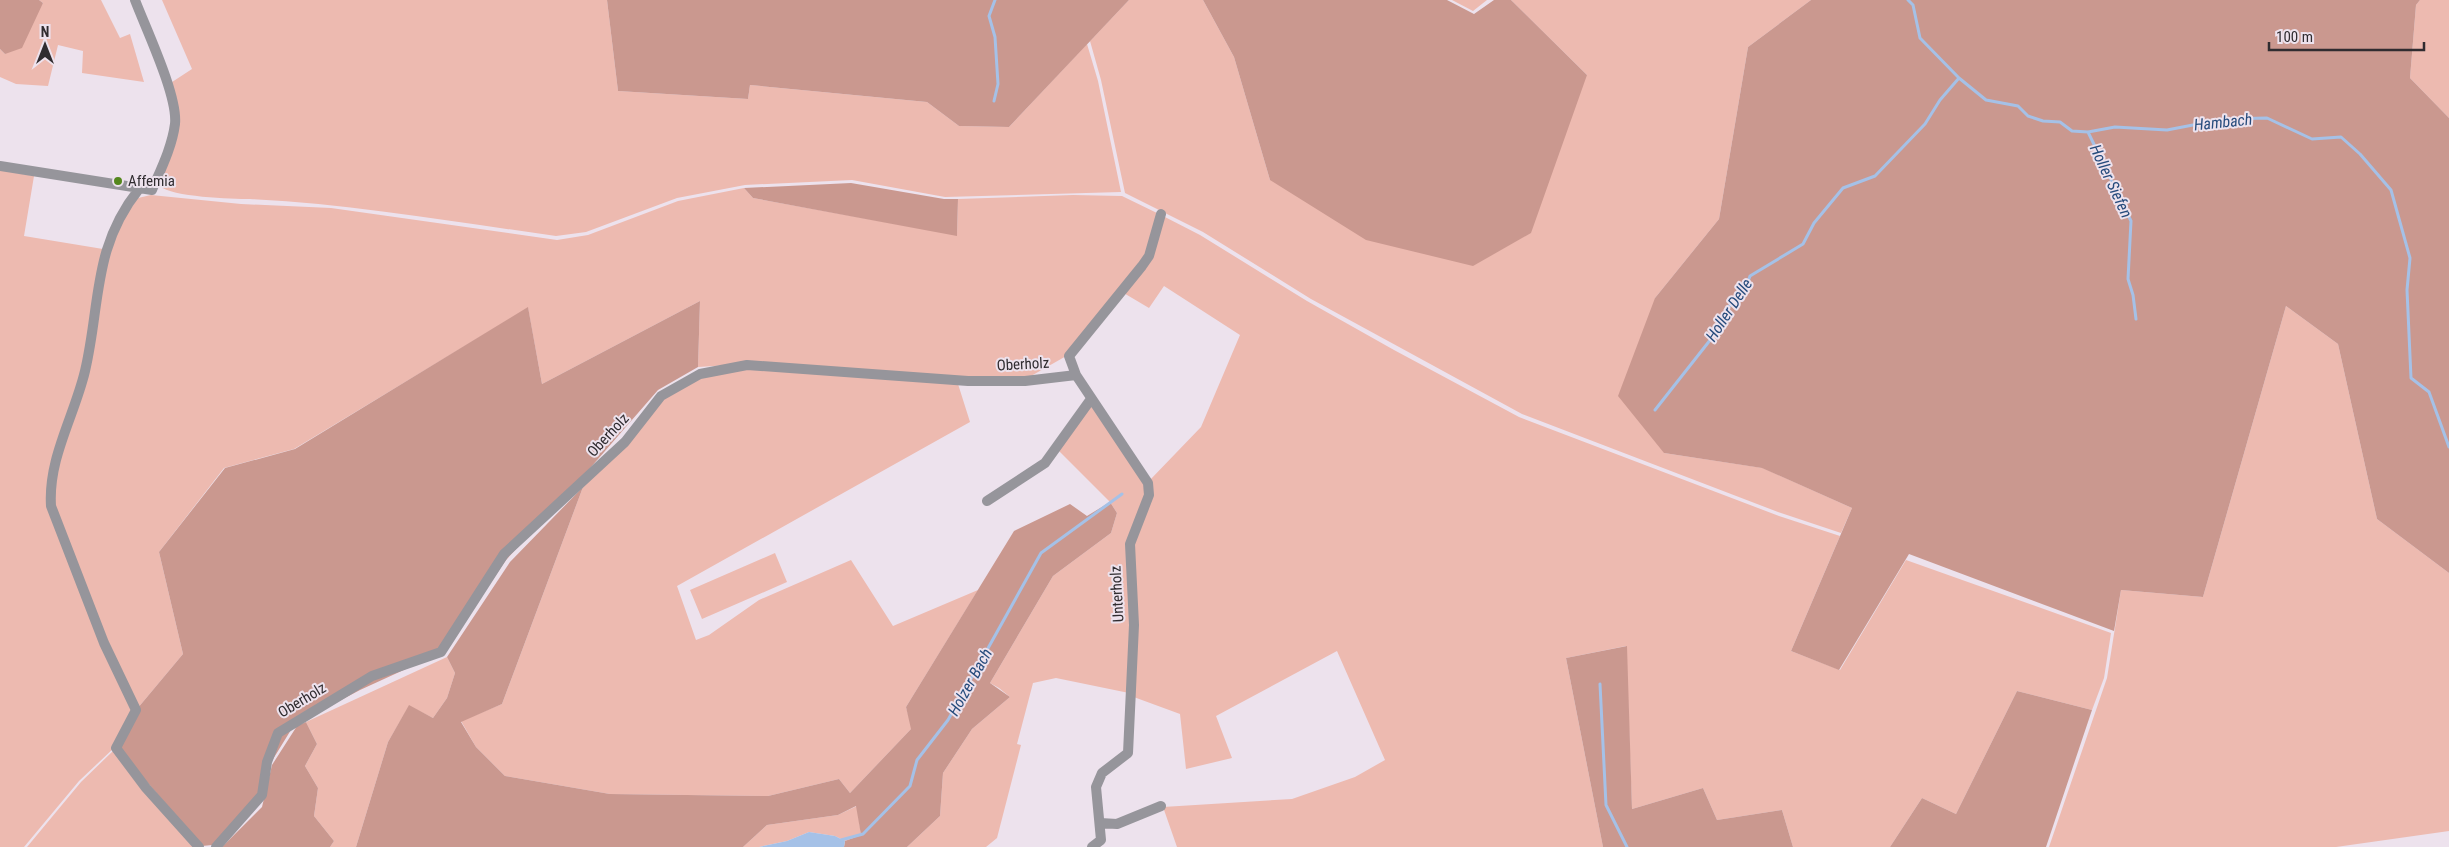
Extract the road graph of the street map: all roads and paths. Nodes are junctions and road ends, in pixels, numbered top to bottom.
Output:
1 (135, 0) edge
2 (0, 166) edge
3 (139, 188) junction
4 (1161, 214) dead end
5 (1076, 376) junction
6 (1091, 399) junction
7 (986, 501) dead end
8 (1161, 806) dead end
9 (1100, 823) junction
10 (1103, 844) edge
11 (199, 847) edge
12 (216, 847) edge
13 (1092, 847) edge

1 - 3 street
2 - 3 street
3 - 11 street
4 - 5 street, Oberholz
5 - 6 street, Unterholz
5 - 12 street, Oberholz
6 - 7 street
6 - 9 street, Unterholz
8 - 9 street
9 - 10 street, Unterholz
10 - 13 street, Unterholz

